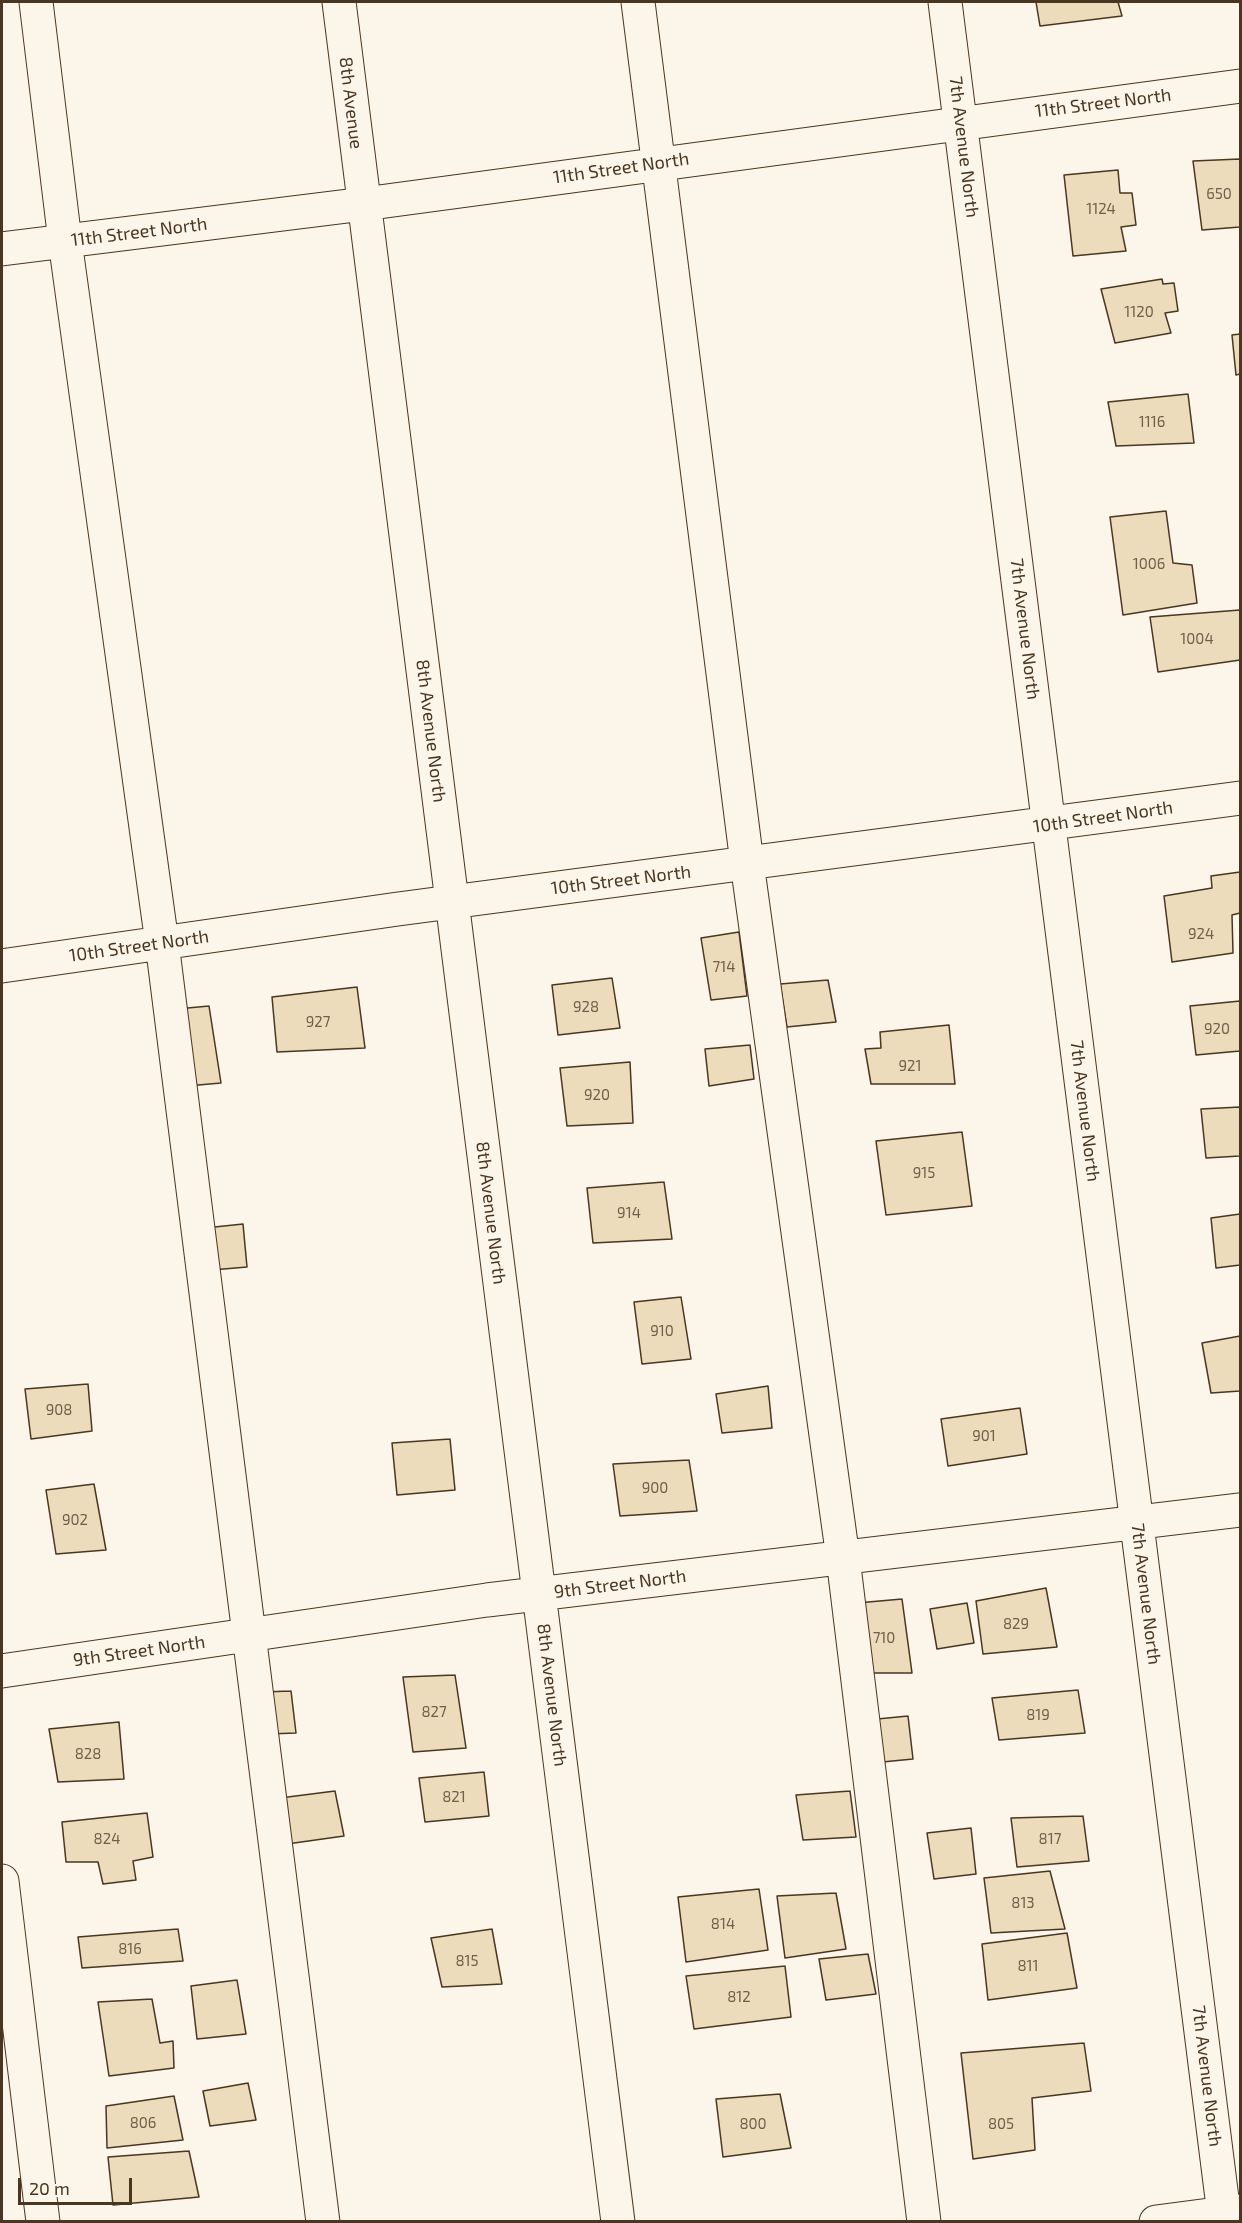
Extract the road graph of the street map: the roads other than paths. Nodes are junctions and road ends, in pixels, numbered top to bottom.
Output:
1 (36, 2) edge
2 (339, 2) edge
3 (638, 2) edge
4 (945, 2) edge
5 (1240, 86) edge
6 (961, 121) junction
7 (657, 163) junction
8 (364, 204) junction
9 (65, 241) junction
10 (2, 249) edge
11 (1240, 798) edge
12 (1049, 824) junction
13 (747, 863) junction
14 (452, 902) junction
15 (162, 943) junction
16 (2, 966) edge
17 (1240, 1510) edge
18 (1137, 1523) junction
19 (843, 1558) junction
20 (539, 1593) junction
21 (250, 1635) junction
22 (2, 1671) edge
23 (2, 1881) edge
24 (1230, 2215) edge
25 (43, 2222) edge
26 (323, 2222) edge
27 (618, 2222) edge
28 (924, 2222) edge
29 (1156, 2222) edge

1 - 9 street
2 - 8 street, 8th Avenue
3 - 7 street
4 - 6 street, 7th Avenue North
5 - 6 street, 11th Street North
6 - 7 street, 11th Street North
6 - 12 street, 7th Avenue North
7 - 8 street, 11th Street North
7 - 13 street
8 - 9 street, 11th Street North
8 - 14 street, 8th Avenue North
9 - 10 street, 11th Street North
9 - 15 street
11 - 12 street, 10th Street North
12 - 13 street, 10th Street North
12 - 18 street, 7th Avenue North
13 - 14 street, 10th Street North
13 - 19 street
14 - 15 street, 10th Street North
14 - 20 street, 8th Avenue North
15 - 16 street, 10th Street North
15 - 21 street
17 - 18 street, 9th Street North
18 - 19 street, 9th Street North
18 - 24 street, 7th Avenue North
19 - 20 street, 9th Street North
19 - 28 street
20 - 21 street, 9th Street North
20 - 27 street, 8th Avenue North
21 - 22 street, 9th Street North
21 - 26 street
23 - 25 street
24 - 29 street

